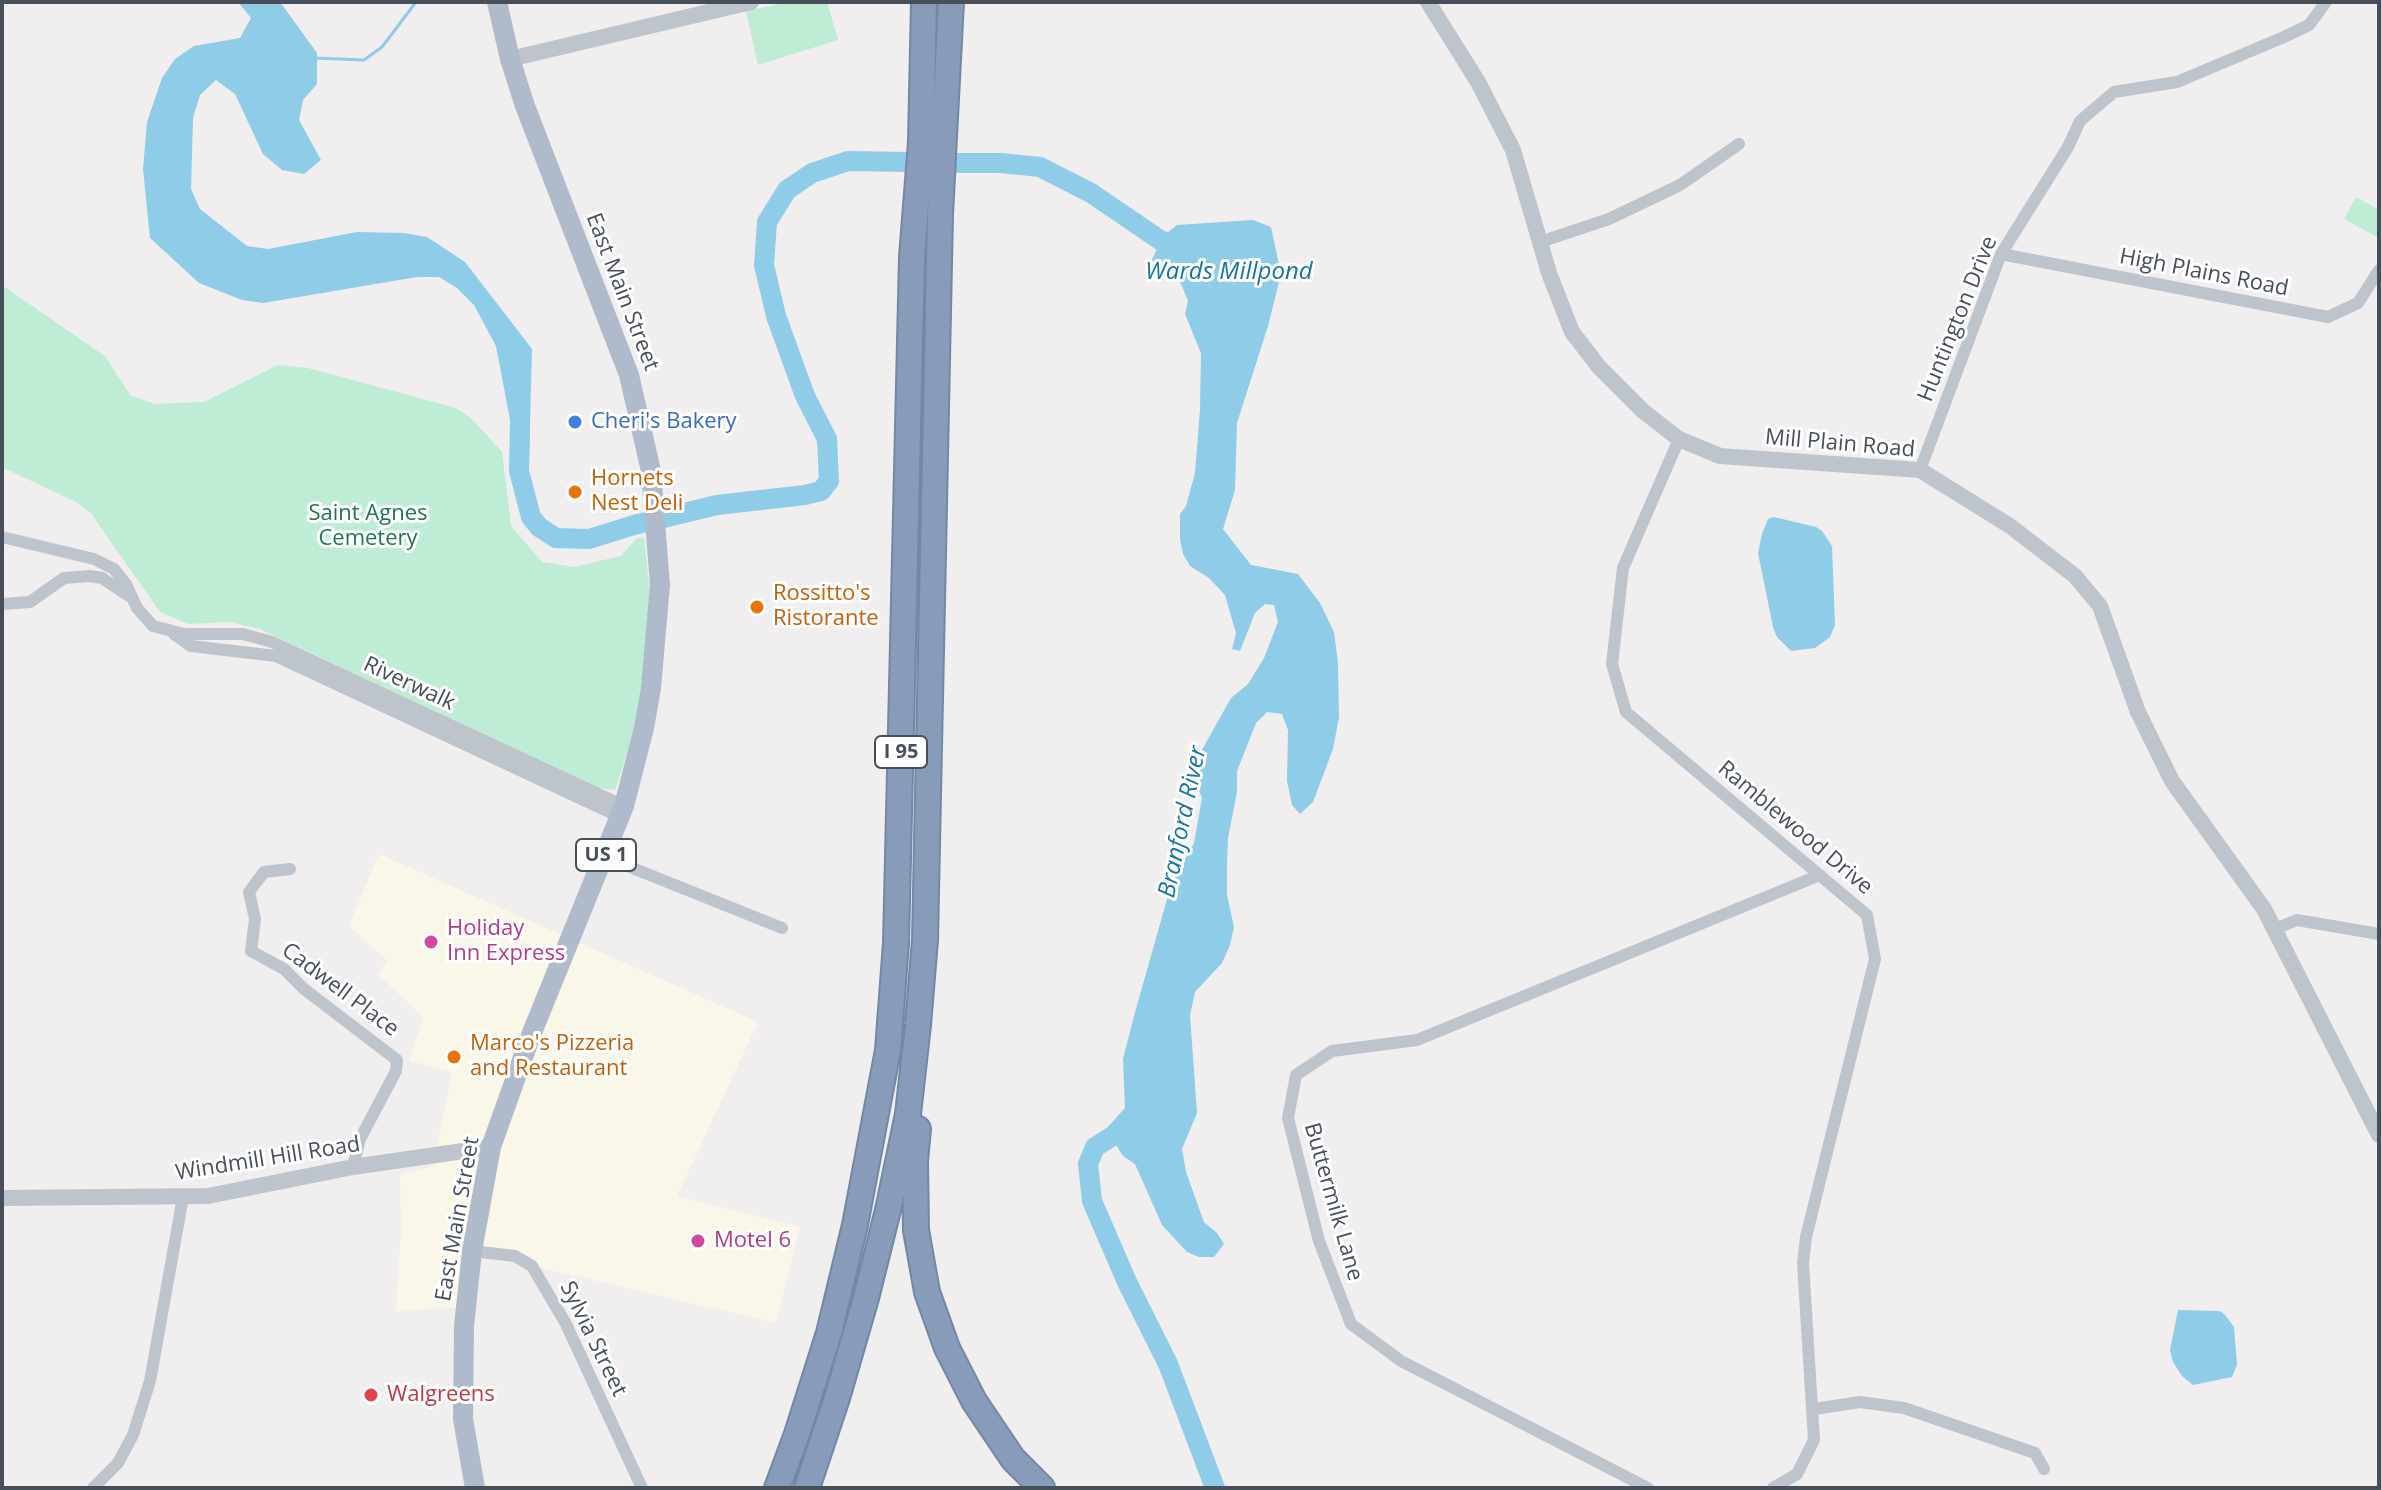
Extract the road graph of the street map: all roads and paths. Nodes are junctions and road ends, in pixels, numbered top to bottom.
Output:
1 (497, 2) edge
2 (751, 2) edge
3 (924, 2) edge
4 (951, 2) edge
5 (2326, 2) edge
6 (1431, 3) edge
7 (510, 59) junction
8 (1739, 144) dead end
9 (1540, 242) junction
10 (2001, 254) junction
11 (2379, 270) edge
12 (1679, 439) junction
13 (1920, 470) junction
14 (2, 537) edge
15 (132, 598) junction
16 (2, 604) edge
17 (168, 630) junction
18 (622, 812) junction
19 (605, 857) junction
20 (290, 869) dead end
21 (1820, 875) junction
22 (782, 928) dead end
23 (2275, 929) junction
24 (2379, 934) edge
25 (925, 940) junction
26 (2379, 1135) edge
27 (491, 1147) junction
28 (353, 1167) junction
29 (183, 1197) junction
30 (2, 1198) edge
31 (472, 1251) junction
32 (1814, 1409) junction
33 (2044, 1469) dead end
34 (93, 1488) edge
35 (475, 1488) edge
36 (642, 1488) edge
37 (777, 1488) edge
38 (807, 1488) edge
39 (1042, 1488) edge
40 (1648, 1488) edge
41 (1773, 1488) edge

1 - 7 main road, East Main Street / US 1
2 - 7 street
3 - 37 highway, I 95
4 - 25 highway, I 95
5 - 10 street, Huntington Drive
6 - 9 street, Mill Plain Road
7 - 18 main road, East Main Street / US 1
8 - 9 street
9 - 12 street, Mill Plain Road
10 - 11 street, High Plains Road
10 - 13 street, Huntington Drive
12 - 13 street, Mill Plain Road
12 - 21 street, Ramblewood Drive
13 - 23 street, Mill Plain Road
14 - 15 street, Riverwalk
15 - 16 street, Riverwalk
15 - 17 street, Riverwalk
17 - 18 street, Riverwalk
17 - 18 street, Riverwalk
18 - 19 main road, East Main Street / US 1
19 - 22 street
19 - 27 main road, East Main Street / US 1
20 - 28 street, Cadwell Place
21 - 32 street, Ramblewood Drive
21 - 40 street, Buttermilk Lane
23 - 24 street
23 - 26 street, Mill Plain Road
25 - 38 highway, I 95
25 - 39 highway
27 - 28 street, Windmill Hill Road
27 - 31 main road, East Main Street / US 1
28 - 29 street, Windmill Hill Road
29 - 30 street, Windmill Hill Road
29 - 34 street
31 - 35 main road, East Main Street / US 1
31 - 36 street, Sylvia Street
32 - 33 street
32 - 41 street, Ramblewood Drive

